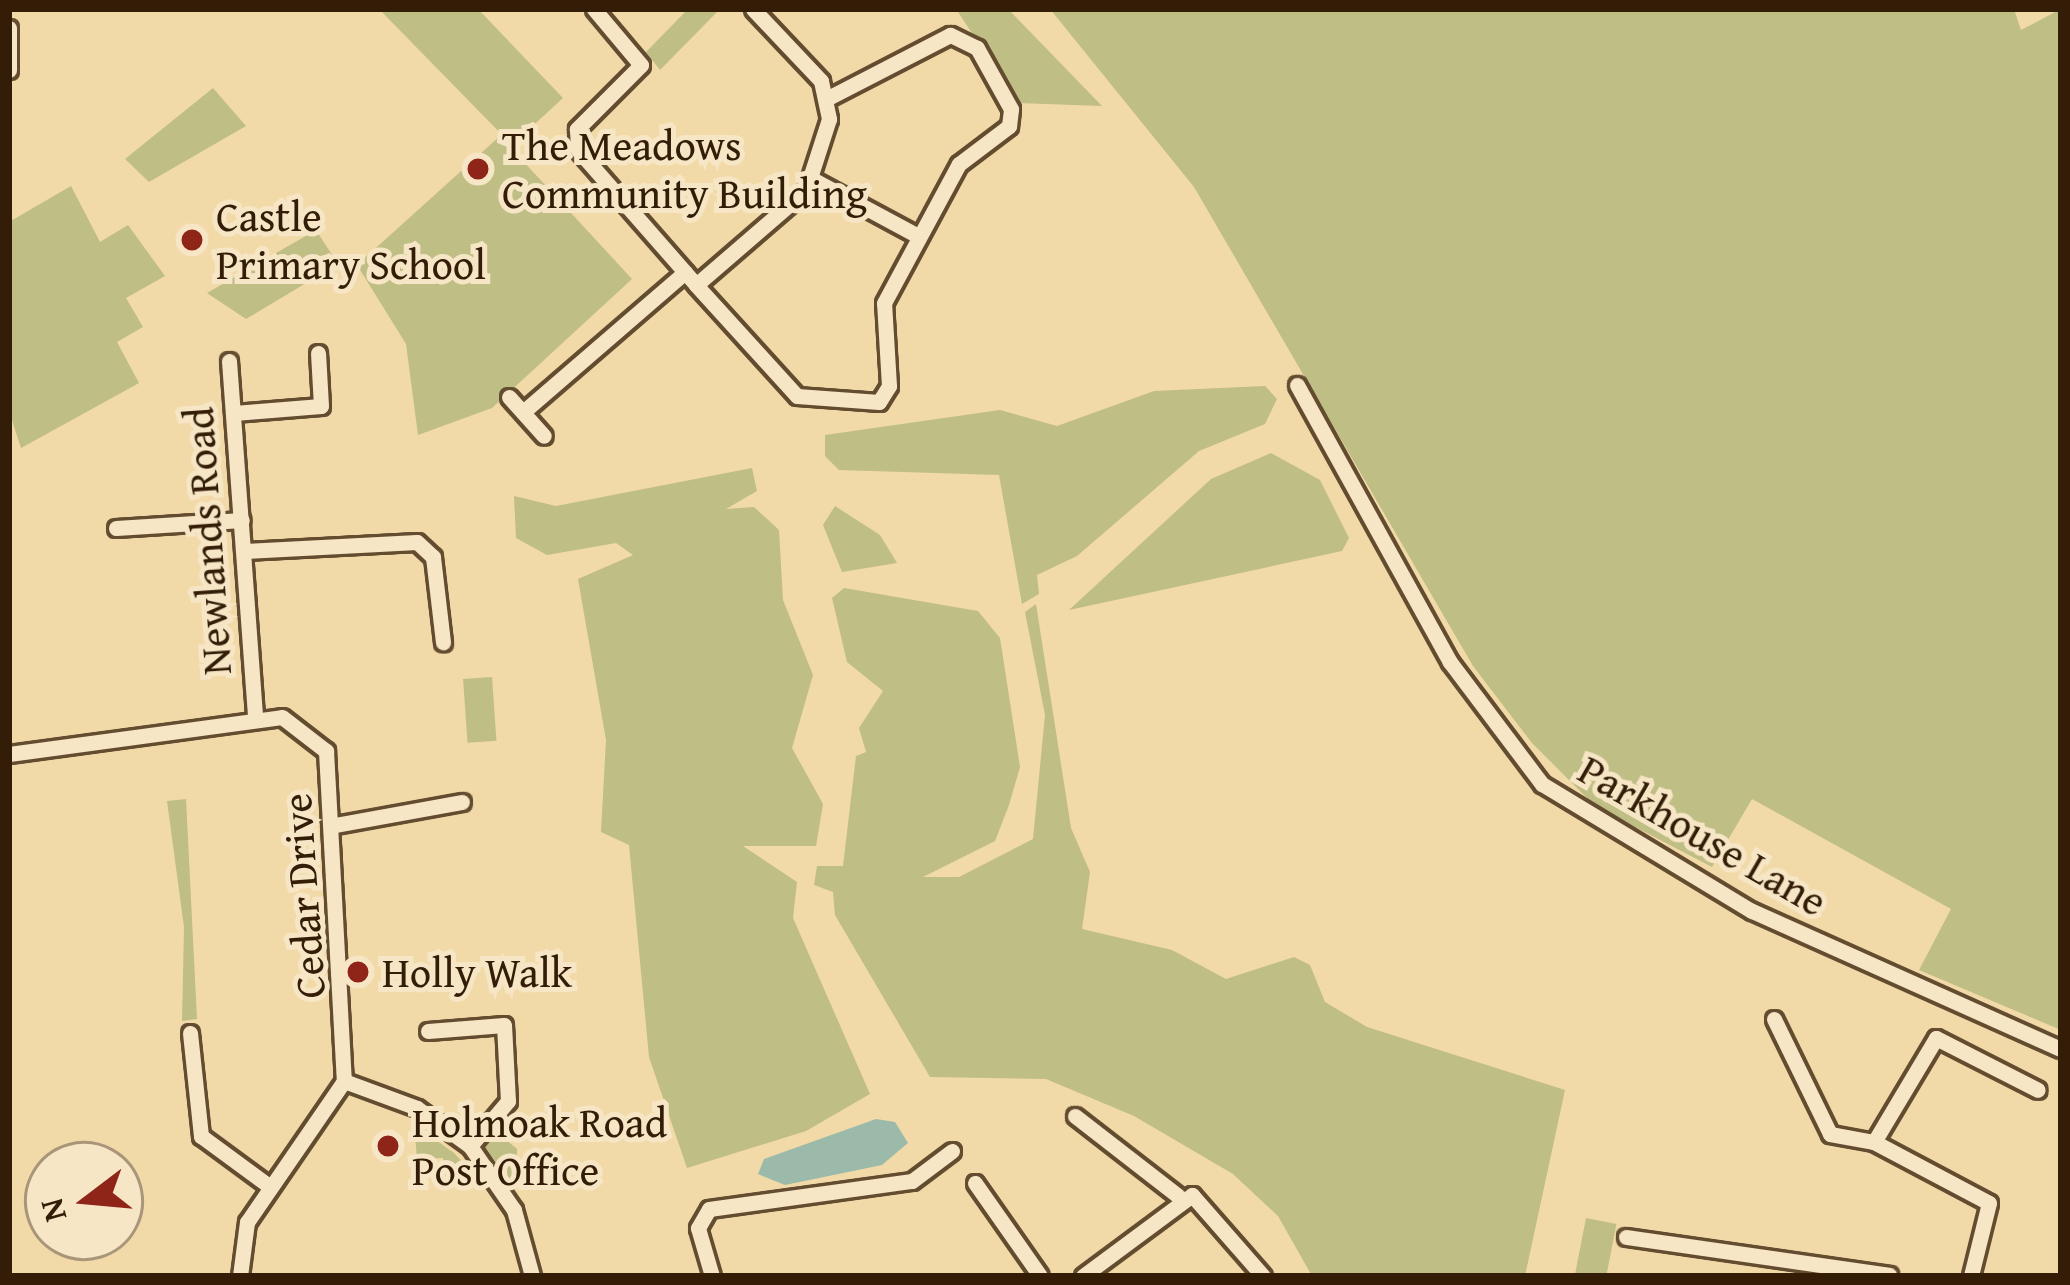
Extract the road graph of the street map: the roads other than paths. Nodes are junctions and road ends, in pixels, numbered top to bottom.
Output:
1 (594, 9) edge
2 (753, 9) edge
3 (9, 28) edge
4 (9, 70) edge
5 (828, 98) junction
6 (814, 180) junction
7 (918, 236) junction
8 (691, 278) junction
9 (318, 353) dead end
10 (229, 361) dead end
11 (1297, 385) dead end
12 (509, 397) dead end
13 (523, 412) junction
14 (234, 413) junction
15 (544, 436) dead end
16 (242, 520) junction
17 (116, 529) dead end
18 (244, 551) junction
19 (443, 642) dead end
20 (255, 717) junction
21 (9, 754) edge
22 (462, 802) dead end
23 (335, 825) junction
24 (1774, 1019) dead end
25 (428, 1031) dead end
26 (190, 1033) dead end
27 (2061, 1048) edge
28 (344, 1081) junction
29 (2038, 1090) dead end
30 (1075, 1116) dead end
31 (1874, 1142) junction
32 (470, 1146) junction
33 (952, 1151) dead end
34 (975, 1183) dead end
35 (269, 1186) junction
36 (1178, 1196) junction
37 (1626, 1237) dead end
38 (1765, 1258) junction
39 (1889, 1275) edge
40 (240, 1276) edge
41 (532, 1276) edge
42 (712, 1276) edge
43 (1039, 1276) edge
44 (1083, 1276) edge
45 (1263, 1276) edge
46 (1762, 1276) edge
47 (1971, 1276) edge

1 - 8 street
2 - 5 street
3 - 4 street
5 - 6 street
5 - 7 street
6 - 7 street
6 - 8 street
7 - 8 street
8 - 13 street
9 - 14 street
10 - 14 street, Newlands Road
11 - 27 street, Parkhouse Lane
12 - 13 street
13 - 15 street
14 - 16 street, Newlands Road
16 - 17 street
16 - 18 street, Newlands Road
18 - 19 street
18 - 20 street, Newlands Road
20 - 21 street, Cedar Drive
20 - 23 street, Cedar Drive
22 - 23 street
23 - 28 street, Cedar Drive
24 - 31 street
25 - 32 street
26 - 35 street
28 - 32 street
28 - 35 street
29 - 31 street
30 - 36 street
31 - 47 street
32 - 41 street
33 - 42 street
34 - 43 street
35 - 40 street
36 - 44 street
36 - 45 street
37 - 38 street
38 - 39 street
38 - 46 street

